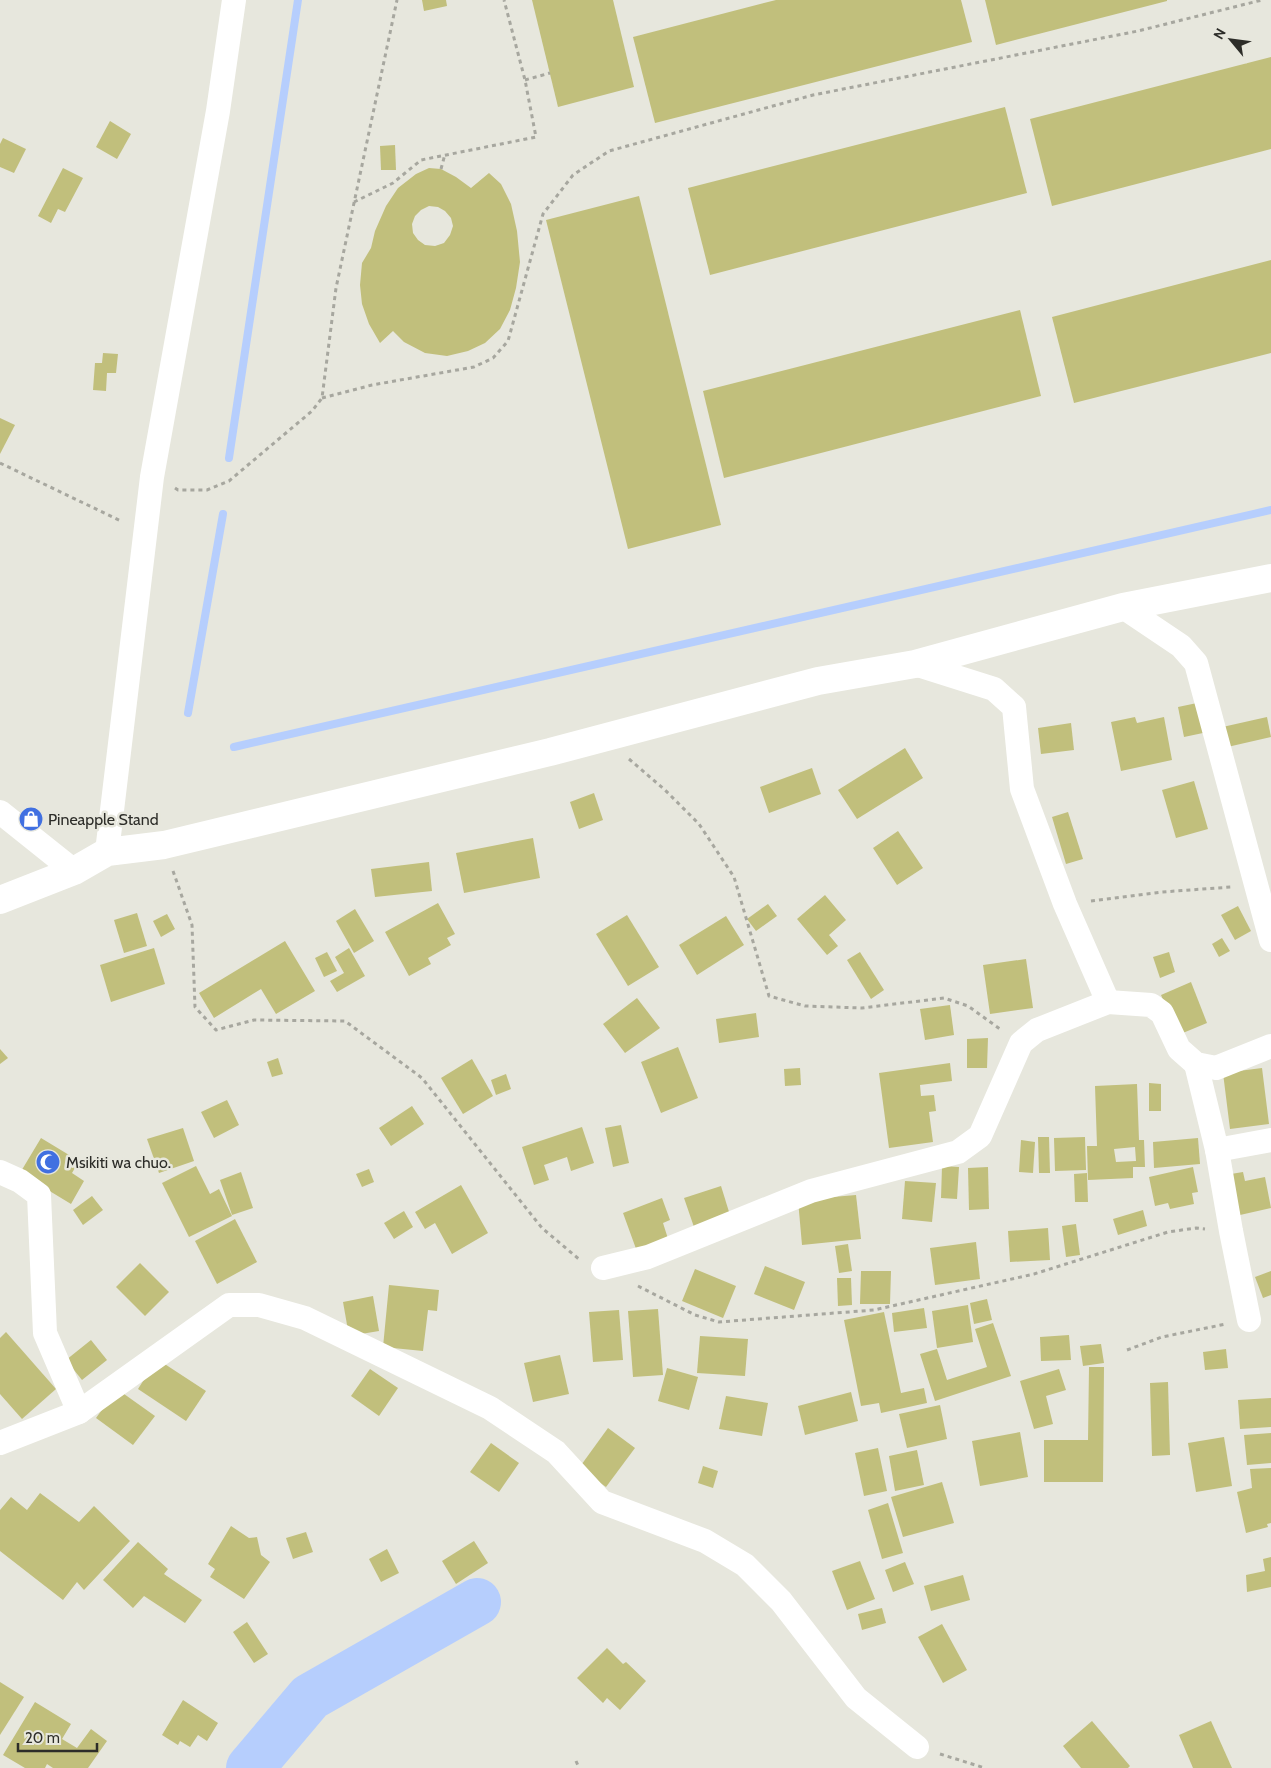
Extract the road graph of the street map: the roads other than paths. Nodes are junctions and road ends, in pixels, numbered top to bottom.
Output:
1 (234, 0) edge
2 (1271, 578) edge
3 (1123, 607) junction
4 (915, 664) junction
5 (0, 812) edge
6 (106, 852) junction
7 (74, 871) junction
8 (1264, 883) edge
9 (0, 900) edge
10 (1271, 940) edge
11 (1108, 1002) junction
12 (1271, 1046) edge
13 (1196, 1064) junction
14 (1271, 1140) edge
15 (1217, 1150) junction
16 (0, 1172) edge
17 (603, 1268) road end
18 (1249, 1320) road end
19 (79, 1412) junction
20 (0, 1443) edge
21 (917, 1747) road end

1 - 6 street
2 - 3 main road
3 - 4 main road
3 - 8 street
4 - 6 main road
4 - 11 street
5 - 7 street
6 - 7 main road
7 - 9 main road
8 - 10 street
11 - 13 street
11 - 17 street
12 - 13 street
13 - 15 street
14 - 15 street
15 - 18 street
16 - 19 street
19 - 20 street
19 - 21 street

